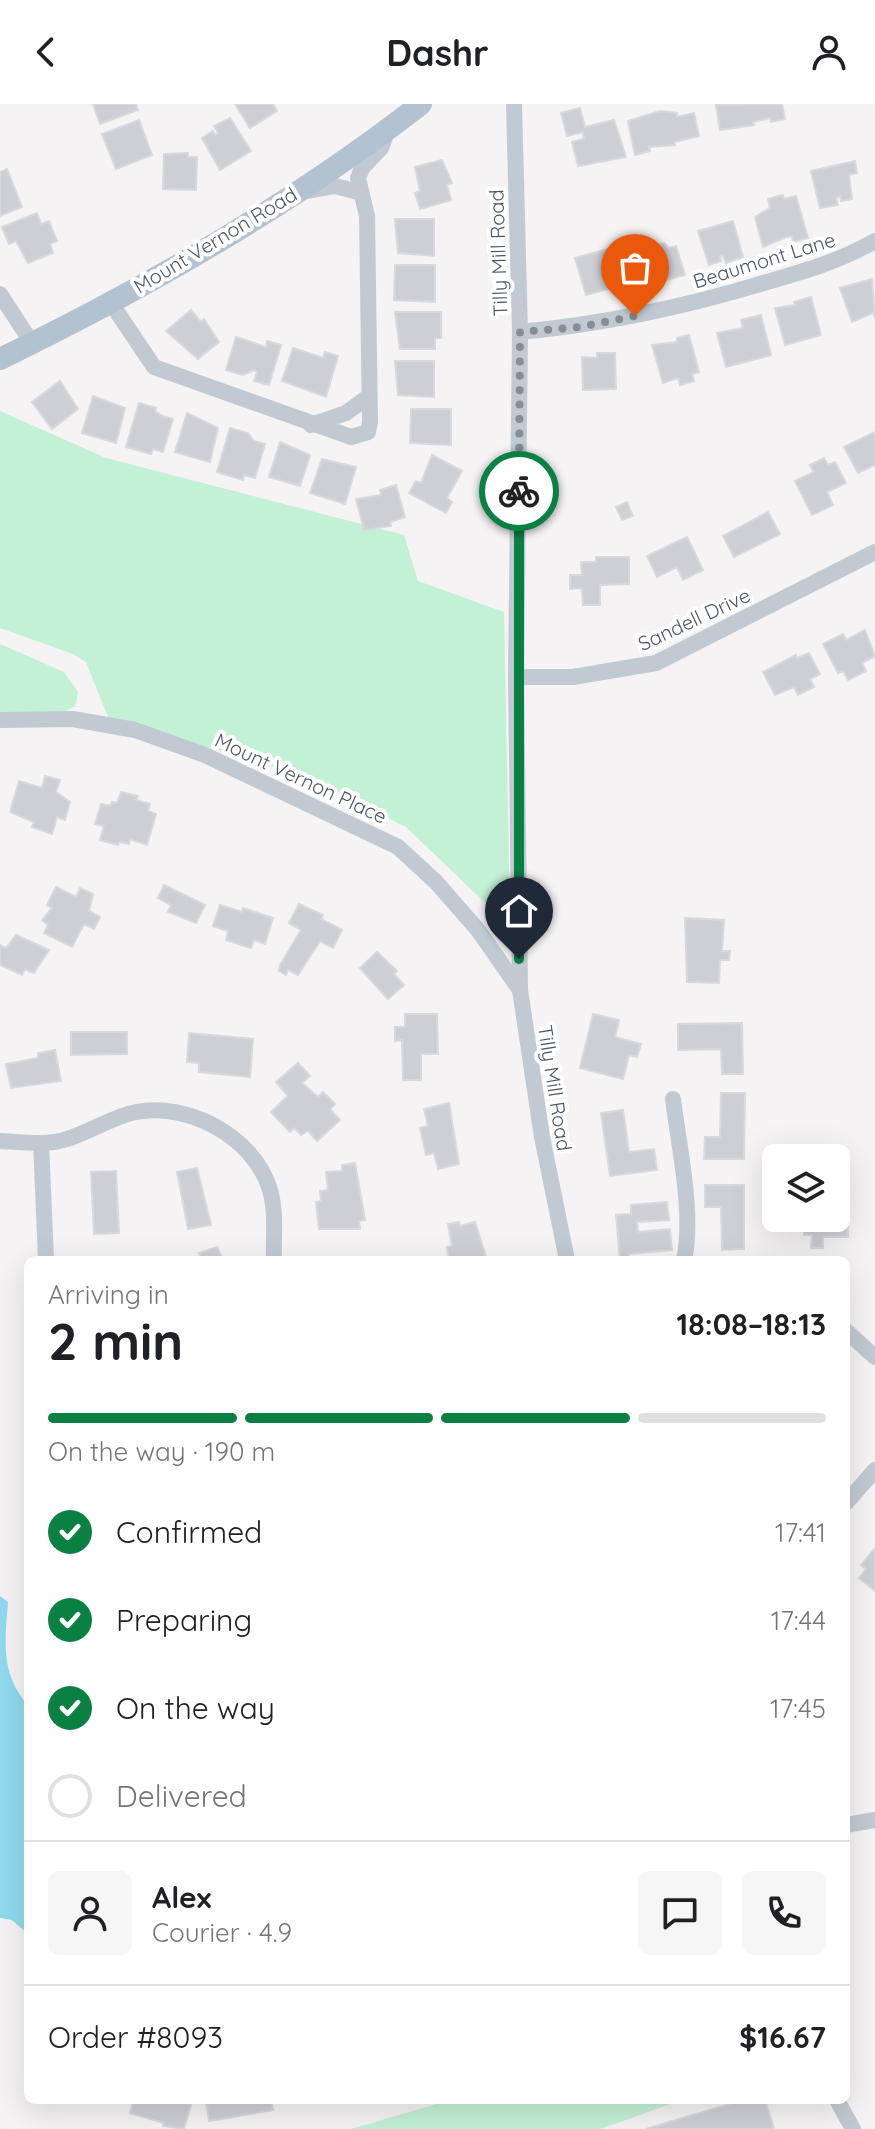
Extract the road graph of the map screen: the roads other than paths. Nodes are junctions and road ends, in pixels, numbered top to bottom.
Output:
1 (421, 104) edge
2 (514, 104) edge
3 (388, 130) junction
4 (296, 191) junction
5 (358, 192) junction
6 (875, 241) edge
7 (0, 294) edge
8 (111, 303) junction
9 (520, 332) junction
10 (32, 343) junction
11 (2, 353) edge
12 (368, 397) junction
13 (316, 426) junction
14 (875, 552) edge
15 (516, 677) junction
16 (0, 720) edge
17 (520, 990) junction
18 (673, 1099) dead end
19 (0, 1141) edge
20 (41, 1143) junction
21 (46, 1256) edge
22 (274, 1256) edge
23 (566, 1256) edge
24 (685, 1256) edge
25 (850, 1335) edge
26 (875, 1357) edge
27 (875, 1470) edge
28 (850, 1498) edge
29 (875, 1820) edge
30 (850, 1824) edge
31 (839, 2104) edge
32 (853, 2129) edge

1 - 3 main road, Mount Vernon Road
2 - 9 street, Tilly Mill Road
3 - 4 main road, Mount Vernon Road
3 - 5 street
4 - 5 street
4 - 8 main road, Mount Vernon Road
5 - 12 street
6 - 9 street, Beaumont Lane
7 - 10 street
8 - 10 main road, Mount Vernon Road
8 - 13 street
9 - 15 street, Tilly Mill Road
10 - 11 main road, Mount Vernon Road
12 - 13 street
12 - 13 street
14 - 15 street, Sandell Drive
15 - 17 street, Tilly Mill Road
16 - 17 street, Mount Vernon Place
17 - 23 street, Tilly Mill Road
18 - 24 street
19 - 20 street
20 - 21 street
20 - 22 street
25 - 26 street
27 - 28 street
29 - 30 street
31 - 32 street

